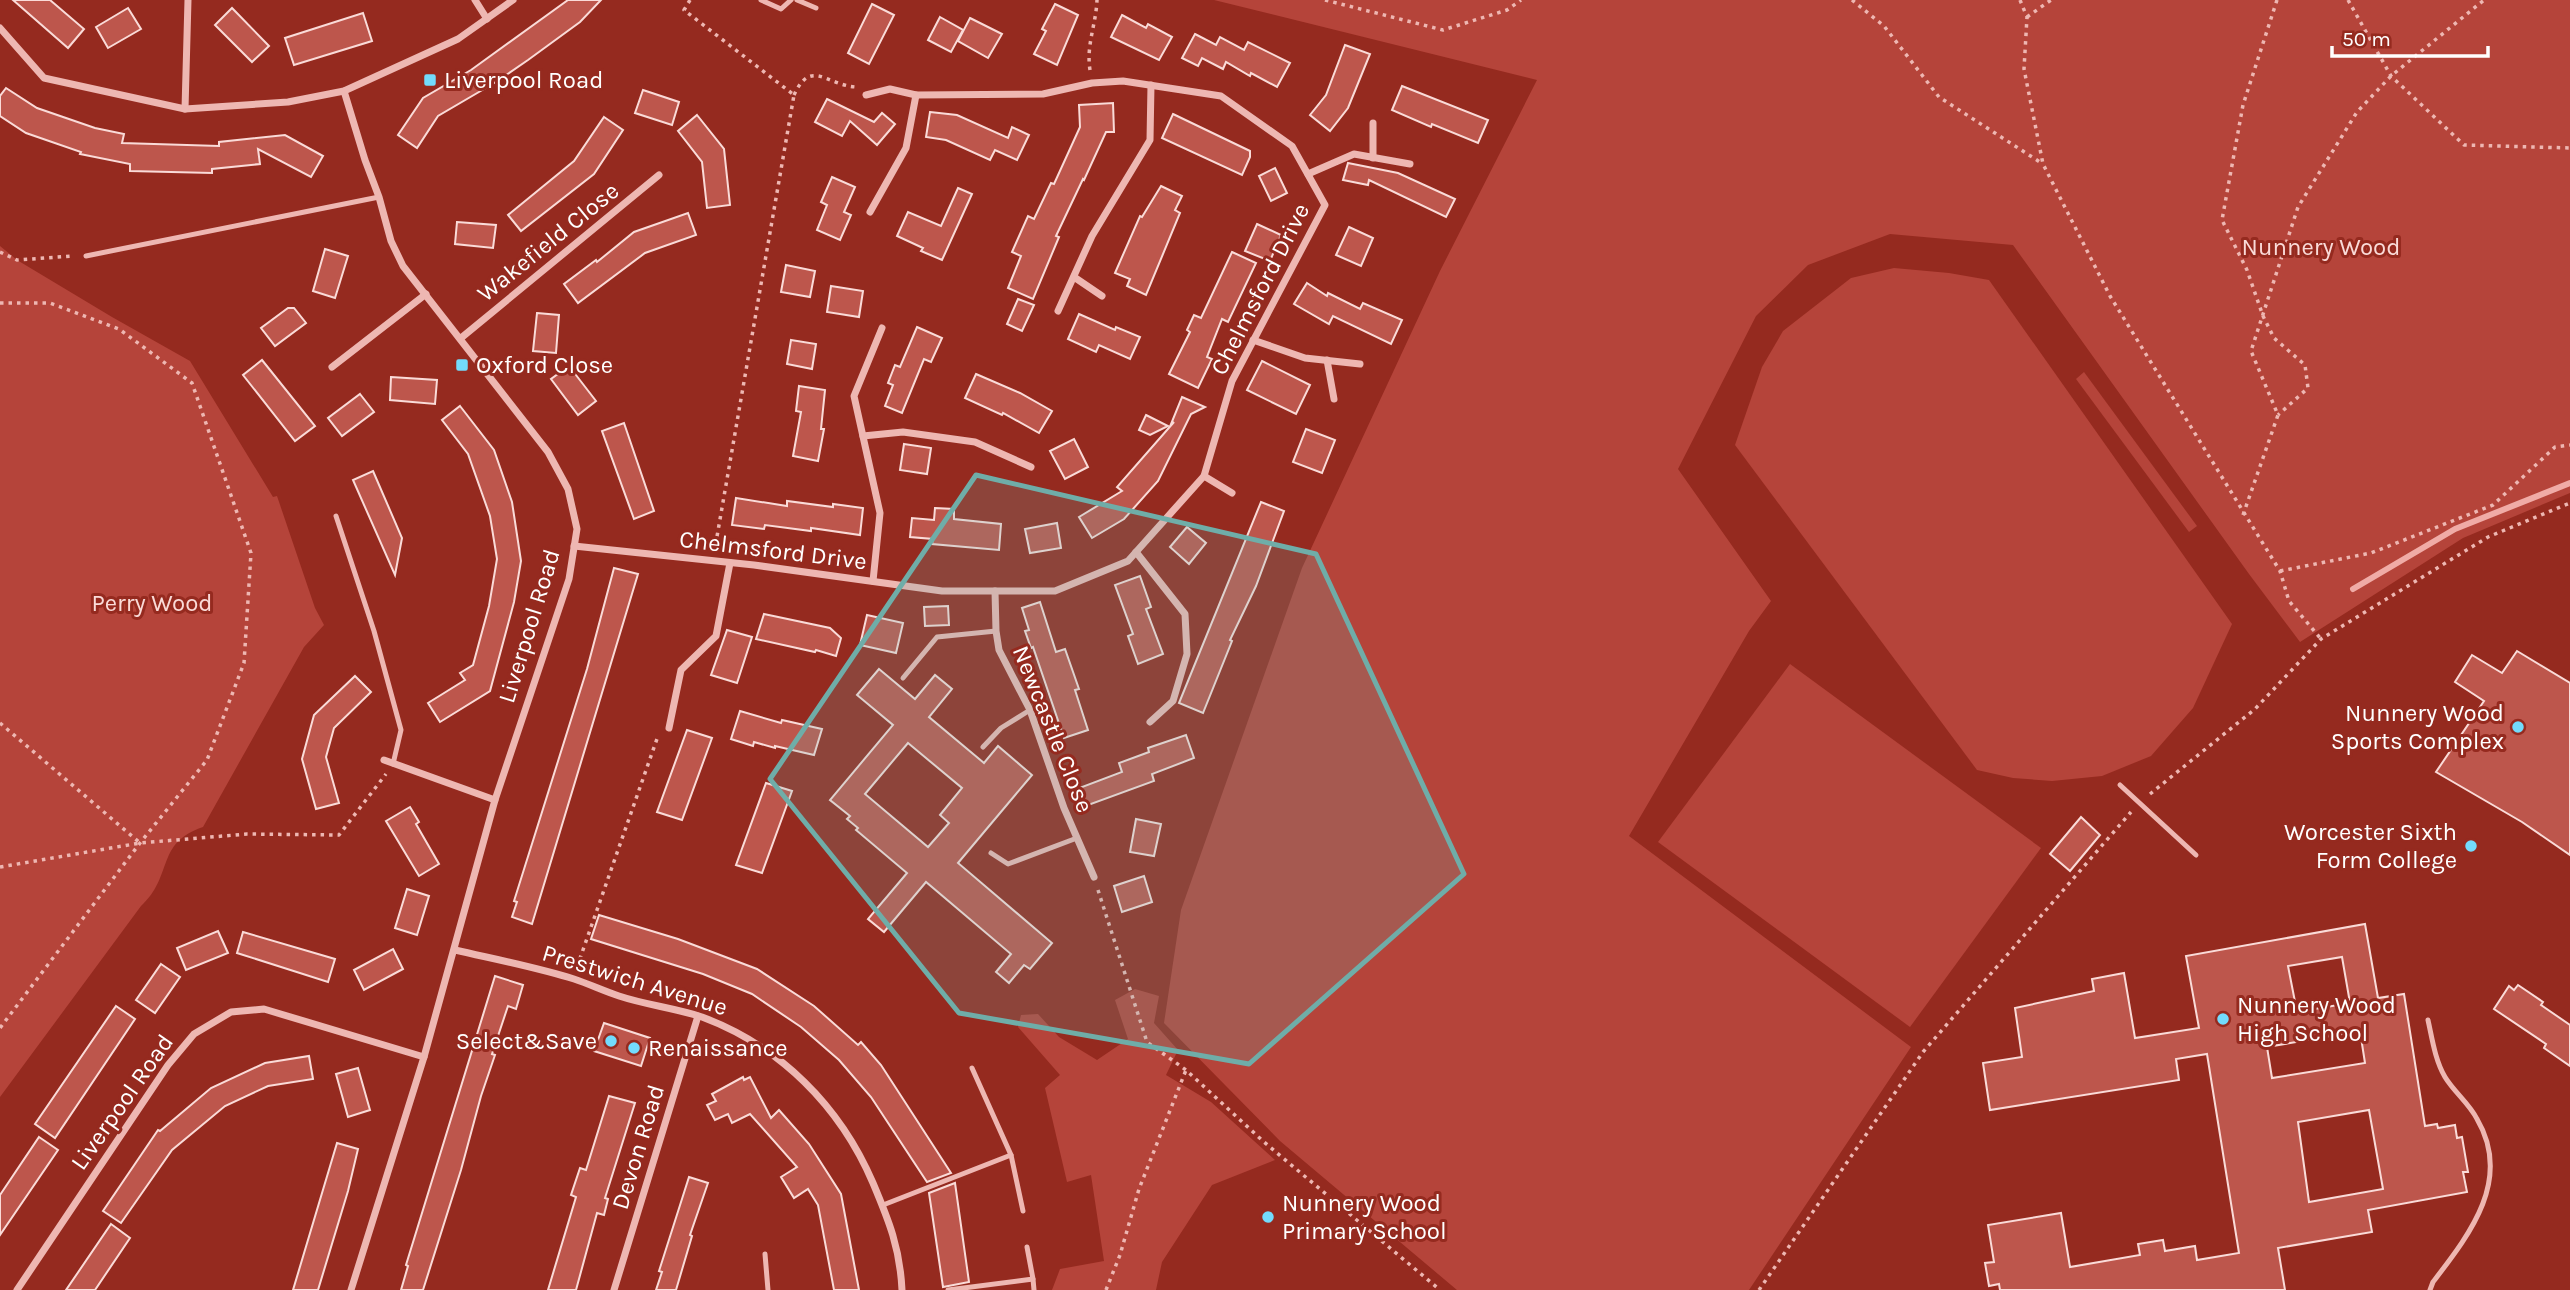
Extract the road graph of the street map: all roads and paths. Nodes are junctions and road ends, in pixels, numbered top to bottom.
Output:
1 (188, 0) edge
2 (475, 0) edge
3 (513, 0) edge
4 (690, 0) edge
5 (761, 0) edge
6 (791, 0) edge
7 (797, 0) edge
8 (1097, 0) edge
9 (1325, 0) edge
10 (1521, 0) edge
11 (1852, 0) edge
12 (2020, 0) edge
13 (2051, 0) edge
14 (2277, 0) edge
15 (2348, 0) edge
16 (2484, 0) edge
17 (816, 8) dead end
18 (2027, 17) junction
19 (487, 19) junction
20 (0, 29) edge
21 (2391, 76) junction
22 (1092, 83) junction
23 (1151, 85) junction
24 (344, 91) junction
25 (794, 95) junction
26 (866, 95) joint
27 (916, 95) junction
28 (185, 109) junction
29 (1373, 123) dead end
30 (2570, 148) edge
31 (1373, 158) junction
32 (1410, 164) dead end
33 (2042, 164) junction
34 (1308, 174) junction
35 (659, 175) dead end
36 (379, 197) junction
37 (870, 212) dead end
38 (0, 252) edge
39 (86, 256) joint
40 (1074, 277) junction
41 (426, 294) junction
42 (1102, 296) dead end
43 (0, 303) edge
44 (1058, 310) dead end
45 (2263, 316) junction
46 (882, 328) dead end
47 (461, 338) junction
48 (1253, 340) junction
49 (1327, 360) junction
50 (1360, 364) dead end
51 (332, 367) dead end
52 (1334, 399) dead end
53 (2278, 415) junction
54 (863, 436) junction
55 (2570, 445) edge
56 (1031, 467) dead end
57 (1204, 477) junction
58 (1232, 493) dead end
59 (2570, 503) edge
60 (2243, 515) junction
61 (336, 516) dead end
62 (574, 546) junction
63 (1136, 552) junction
64 (712, 561) junction
65 (730, 563) junction
66 (2280, 571) junction
67 (873, 581) junction
68 (995, 591) junction
69 (996, 631) junction
70 (2321, 639) junction
71 (903, 678) dead end
72 (1030, 709) junction
73 (1150, 722) dead end
74 (0, 723) edge
75 (669, 728) dead end
76 (658, 735) dead end
77 (983, 747) dead end
78 (384, 760) dead end
79 (393, 764) junction
80 (2120, 785) dead end
81 (495, 800) junction
82 (2140, 803) junction
83 (1077, 838) junction
84 (140, 844) junction
85 (990, 853) dead end
86 (2196, 855) dead end
87 (0, 867) edge
88 (1094, 877) joint
89 (455, 950) junction
90 (572, 979) junction
91 (698, 1016) junction
92 (2428, 1020) dead end
93 (0, 1028) edge
94 (424, 1057) junction
95 (972, 1068) dead end
96 (1186, 1070) junction
97 (1011, 1155) junction
98 (883, 1205) junction
99 (1023, 1211) dead end
100 (1027, 1247) dead end
101 (765, 1254) dead end
102 (1033, 1279) junction
103 (17, 1290) edge
104 (351, 1290) edge
105 (614, 1290) edge
106 (768, 1290) edge
107 (902, 1290) edge
108 (948, 1290) edge
109 (1034, 1290) edge
110 (1106, 1290) edge
111 (1440, 1290) edge
112 (1759, 1290) edge
113 (2430, 1290) edge

1 - 28 street
2 - 19 street
3 - 19 street
4 - 25 path
5 - 6 lane
7 - 17 lane
8 - 22 path
9 - 10 path
11 - 33 path
12 - 18 path
13 - 18 path
14 - 45 path
15 - 21 path
16 - 21 path
18 - 33 path
19 - 24 street
20 - 28 street
21 - 30 path
21 - 45 path
22 - 23 street, Chelmsford Drive
22 - 27 street, Chelmsford Drive
23 - 34 street, Chelmsford Drive
23 - 40 street
24 - 28 street
24 - 36 street, Liverpool Road
25 - 26 path
25 - 64 path
26 - 27 street, Chelmsford Drive
27 - 37 street
29 - 31 street
31 - 32 street
31 - 34 street
33 - 60 path
34 - 48 street, Chelmsford Drive
35 - 47 street, Wakefield Close
36 - 39 lane
36 - 41 street, Liverpool Road
38 - 39 path
40 - 42 street
40 - 44 street
41 - 47 street, Liverpool Road
41 - 51 street
43 - 84 path
45 - 53 path
45 - 53 path
46 - 54 street
47 - 62 street, Liverpool Road
48 - 49 street
48 - 57 street, Chelmsford Drive
49 - 50 street
49 - 52 street
53 - 60 path
54 - 56 street
54 - 67 street
55 - 66 path
57 - 58 street
57 - 63 street, Chelmsford Drive
59 - 70 path
60 - 66 path
61 - 79 lane
62 - 64 street, Chelmsford Drive
62 - 81 street, Liverpool Road
63 - 68 street, Chelmsford Drive
63 - 73 street
64 - 65 street, Chelmsford Drive
65 - 67 street, Chelmsford Drive
65 - 75 street
66 - 70 path
67 - 68 street, Chelmsford Drive
68 - 69 street, Newcastle Close
69 - 71 lane
69 - 72 street, Newcastle Close
70 - 82 path
72 - 77 lane
72 - 83 street, Newcastle Close
74 - 84 path
76 - 90 path
78 - 79 street
79 - 81 street
79 - 84 path
80 - 82 lane
81 - 89 street, Liverpool Road
82 - 86 lane
82 - 112 path
83 - 85 lane
83 - 88 street, Newcastle Close
84 - 87 path
84 - 93 path
88 - 96 path
89 - 90 street, Prestwich Avenue
89 - 94 street, Liverpool Road
90 - 91 street, Prestwich Avenue
91 - 98 street, Prestwich Avenue
91 - 105 street, Devon Road
92 - 113 lane
94 - 103 street, Liverpool Road
94 - 104 street, Liverpool Road
95 - 97 lane
96 - 110 path
96 - 111 path
97 - 98 lane
97 - 99 lane
98 - 107 street, Prestwich Avenue
100 - 102 lane
101 - 106 lane
102 - 108 lane
102 - 109 lane

